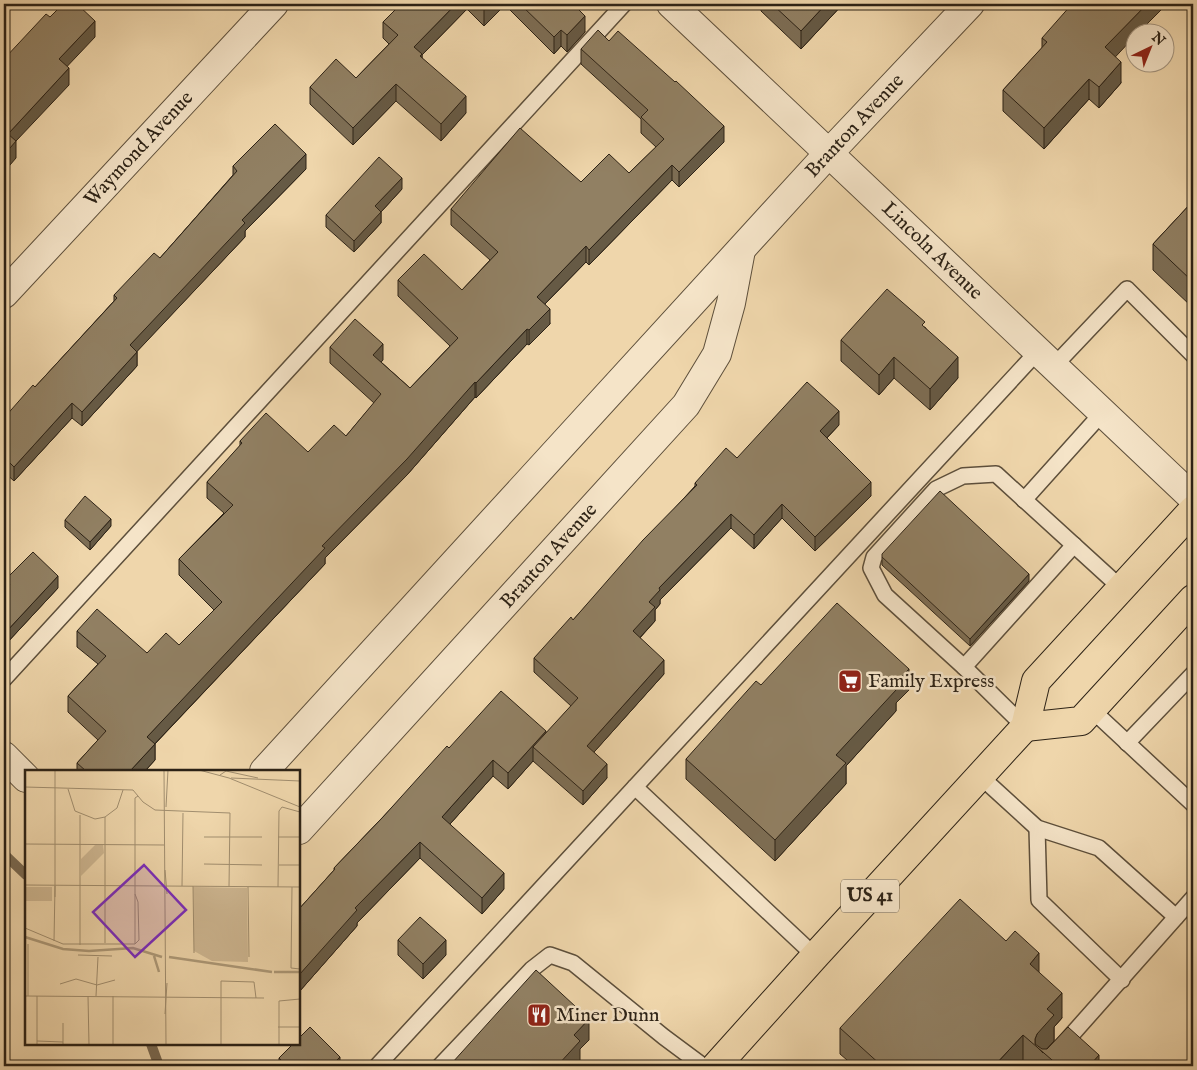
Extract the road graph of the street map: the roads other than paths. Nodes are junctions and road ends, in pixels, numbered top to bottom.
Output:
1 (274, 4) edge
2 (624, 4) edge
3 (671, 4) edge
4 (970, 4) edge
5 (829, 153) junction
6 (741, 250) junction
7 (4, 294) edge
8 (1193, 355) edge
9 (1046, 358) junction
10 (1103, 412) junction
11 (1193, 498) edge
12 (1024, 500) junction
13 (1193, 510) edge
14 (1074, 545) junction
15 (1121, 588) junction
16 (1193, 599) edge
17 (964, 667) junction
18 (1193, 674) edge
19 (4, 679) edge
20 (1091, 709) junction
21 (1025, 727) junction
22 (1127, 743) junction
23 (4, 756) edge
24 (265, 770) edge
25 (980, 776) junction
26 (25, 777) edge
27 (635, 786) junction
28 (1193, 804) edge
29 (1036, 828) junction
30 (300, 829) edge
31 (1193, 898) edge
32 (1176, 917) junction
33 (815, 956) junction
34 (1122, 980) junction
35 (377, 1066) edge
36 (440, 1066) edge
37 (703, 1066) edge
38 (716, 1066) edge
39 (1044, 1066) edge

1 - 7 street, Waymond Avenue
2 - 19 lane
3 - 5 street, Lincoln Avenue
4 - 5 street, Branton Avenue
5 - 6 street, Branton Avenue
5 - 9 street, Lincoln Avenue
6 - 24 street, Branton Avenue
6 - 30 street, Branton Avenue
8 - 9 lane
9 - 10 street, Lincoln Avenue
9 - 27 lane
10 - 11 street, Lincoln Avenue
10 - 12 lane
12 - 14 lane
12 - 17 lane
13 - 15 highway, US 41
14 - 15 lane
14 - 17 lane
15 - 21 highway, US 41
16 - 20 highway
17 - 21 lane
18 - 22 lane
20 - 21 highway
20 - 22 lane
21 - 25 highway, US 41
22 - 28 lane
23 - 26 street
25 - 29 lane
25 - 33 highway, US 41
27 - 33 lane
27 - 35 lane
29 - 32 lane
29 - 34 lane
31 - 32 lane
32 - 34 lane
33 - 38 highway, US 41
34 - 39 lane
36 - 37 lane

